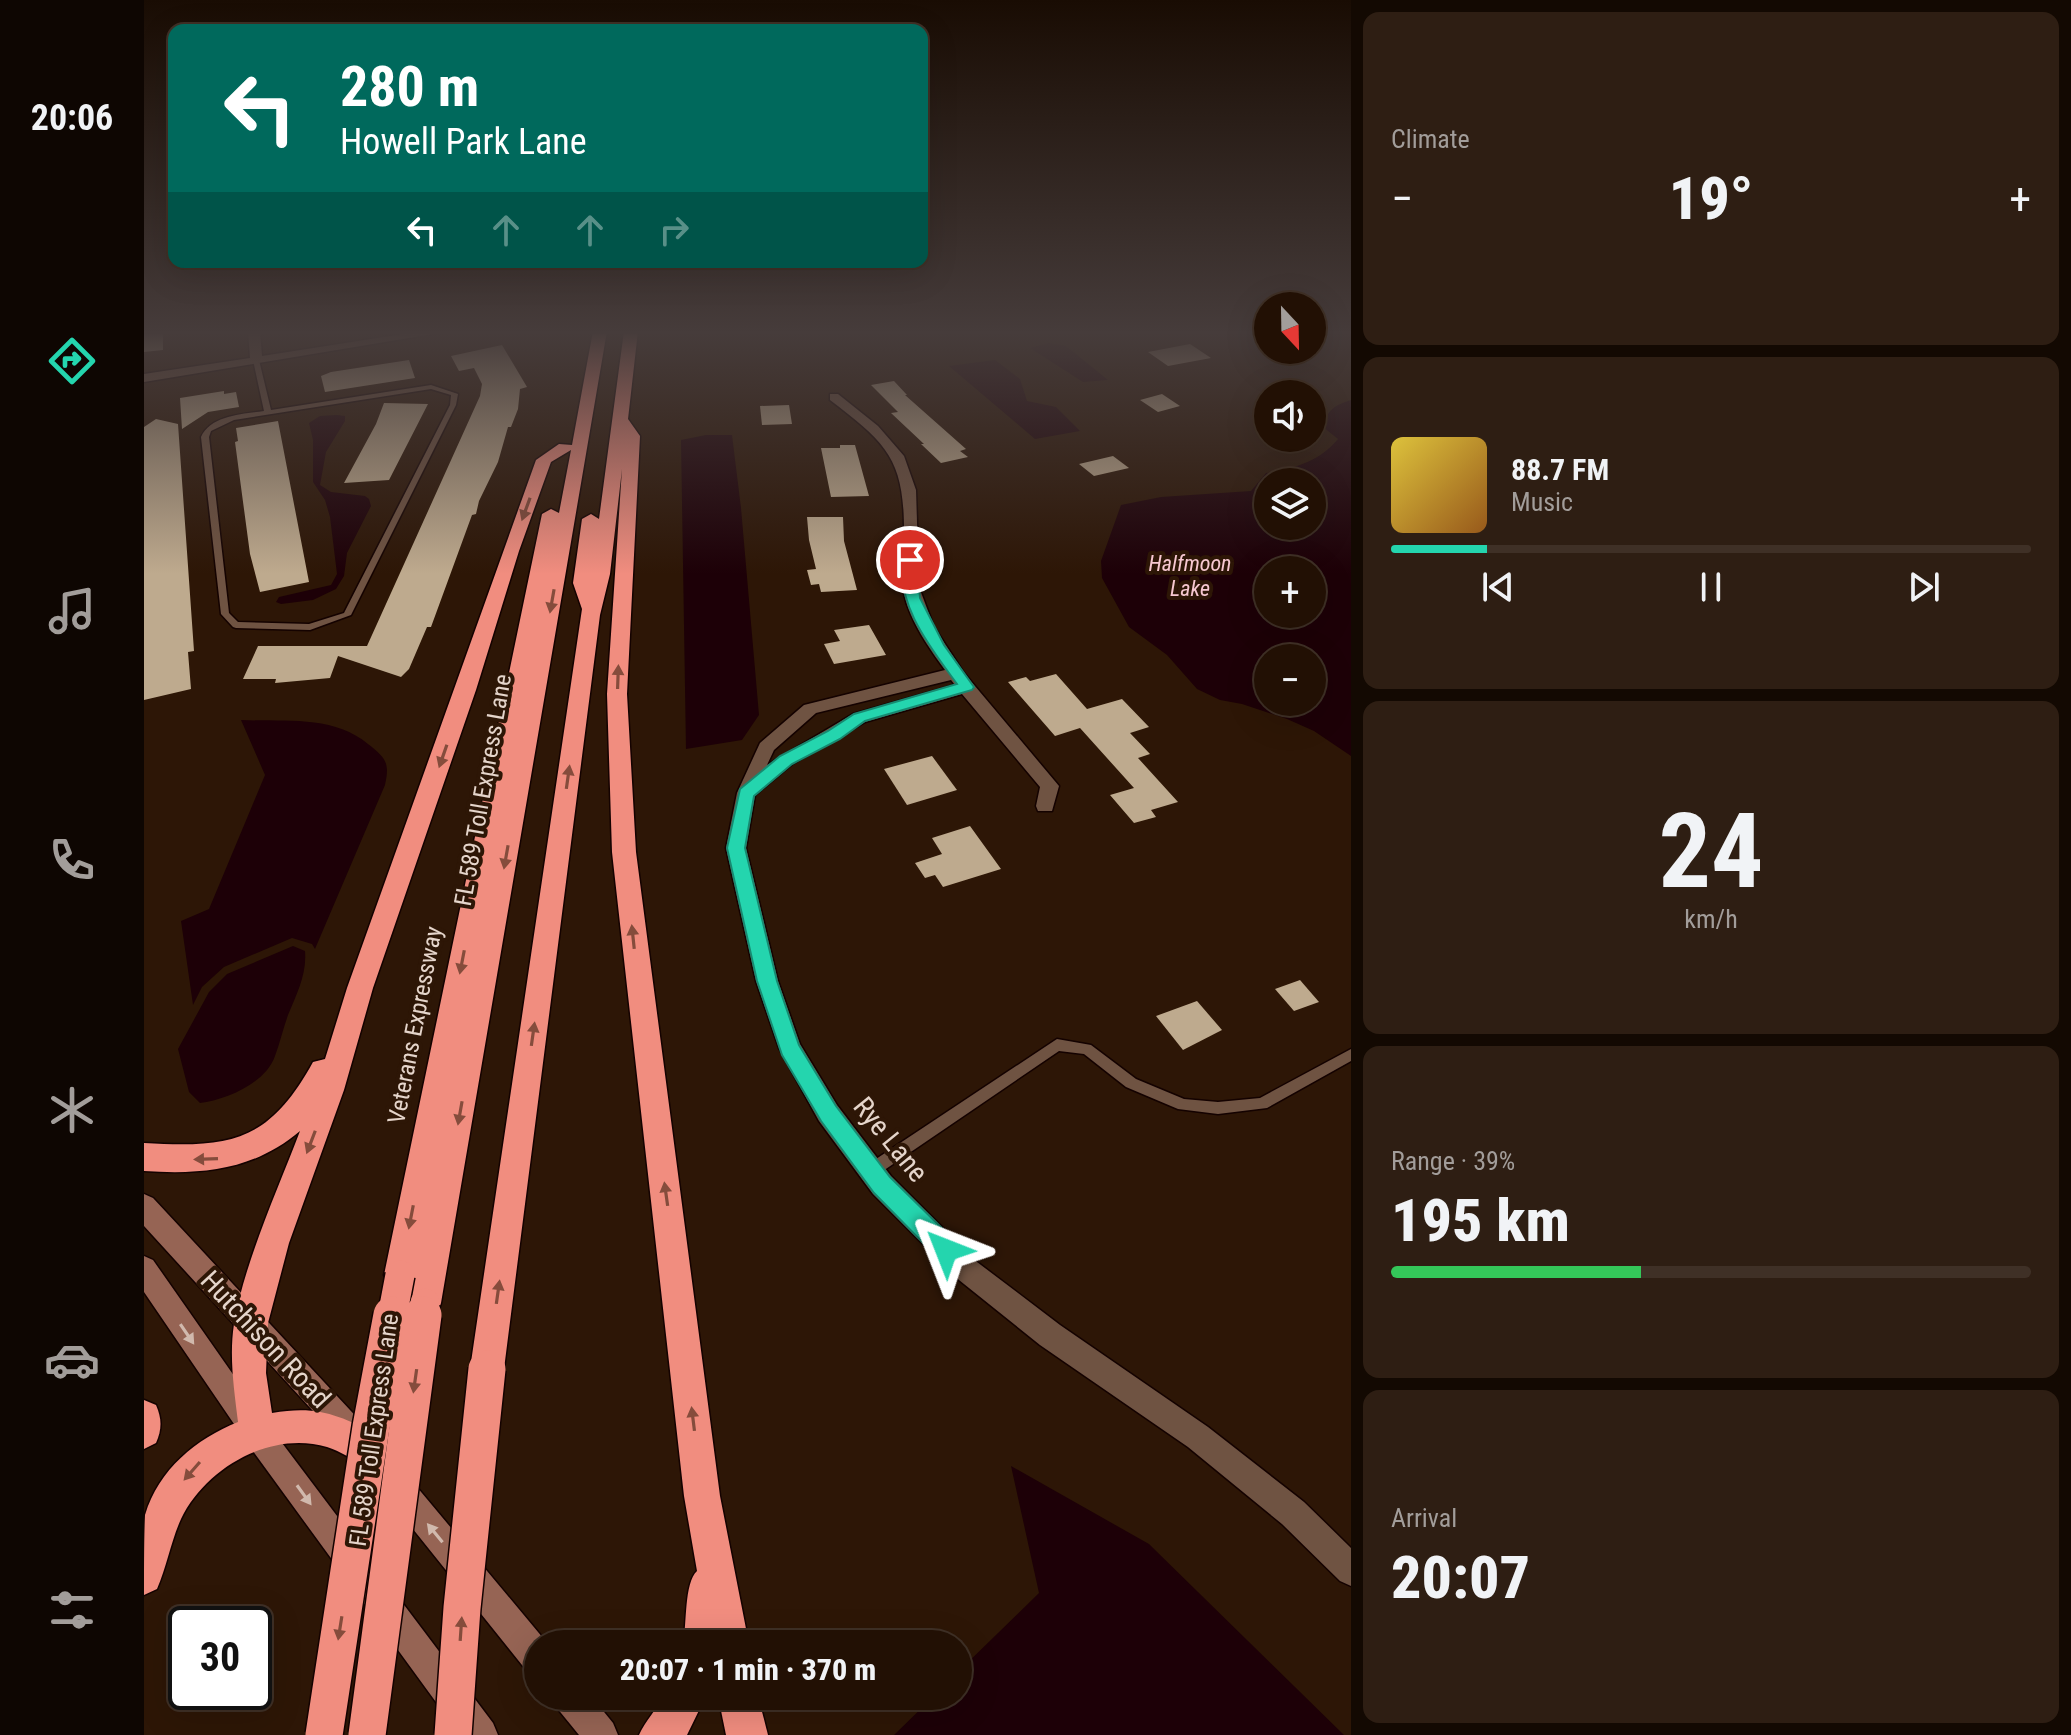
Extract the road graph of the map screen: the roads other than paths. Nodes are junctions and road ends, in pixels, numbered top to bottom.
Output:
1 (268, 412) edge
2 (449, 412) edge
3 (572, 412) edge
4 (585, 412) edge
5 (607, 412) edge
6 (621, 412) edge
7 (853, 412) edge
8 (620, 419) junction
9 (565, 447) junction
10 (590, 615) junction
11 (961, 680) junction
12 (846, 701) junction
13 (859, 718) junction
14 (783, 732) junction
15 (808, 748) junction
16 (746, 793) junction
17 (1045, 806) dead end
18 (360, 988) junction
19 (1351, 1055) edge
20 (144, 1157) edge
21 (871, 1170) junction
22 (144, 1207) edge
23 (144, 1269) edge
24 (251, 1323) junction
25 (144, 1417) edge
26 (144, 1431) edge
27 (257, 1433) junction
28 (366, 1448) junction
29 (702, 1496) junction
30 (1351, 1570) edge
31 (144, 1576) edge
32 (705, 1630) edge
33 (726, 1630) edge
34 (524, 1641) edge
35 (580, 1710) edge
36 (678, 1710) edge
37 (741, 1710) edge
38 (324, 1735) edge
39 (367, 1735) edge
40 (453, 1735) edge
41 (481, 1735) edge
42 (601, 1735) edge
43 (660, 1735) edge
44 (747, 1735) edge

1 - 2 lane
3 - 9 highway, Veterans Expressway
4 -> 39 highway, FL 589 Toll Express Lane, bridge
5 - 10 highway
6 - 8 highway
7 - 11 street
8 - 10 highway
29 -> 8 highway
9 -> 18 highway
9 -> 38 highway, Veterans Expressway, bridge
40 -> 10 highway, bridge
11 - 12 street, Rye Lane
11 - 13 street
11 - 17 street
12 - 13 street
12 - 14 street, Rye Lane
13 - 15 street
14 - 15 street
14 - 16 street, Rye Lane
15 - 16 street
16 - 21 street, Rye Lane
18 -> 20 highway
18 -> 24 highway
19 - 21 lane
21 - 30 street, Rye Lane
22 - 24 street, Hutchison Road
23 -> 27 street, Hutchison Road
24 - 27 highway
24 - 28 street, Hutchison Road
25 - 26 highway
27 - 28 highway
27 -> 31 highway
27 -> 41 street, Hutchison Road
34 -> 28 street, Hutchison Road
29 - 32 highway
29 - 33 highway
35 - 42 street
36 - 43 highway
37 - 44 highway

